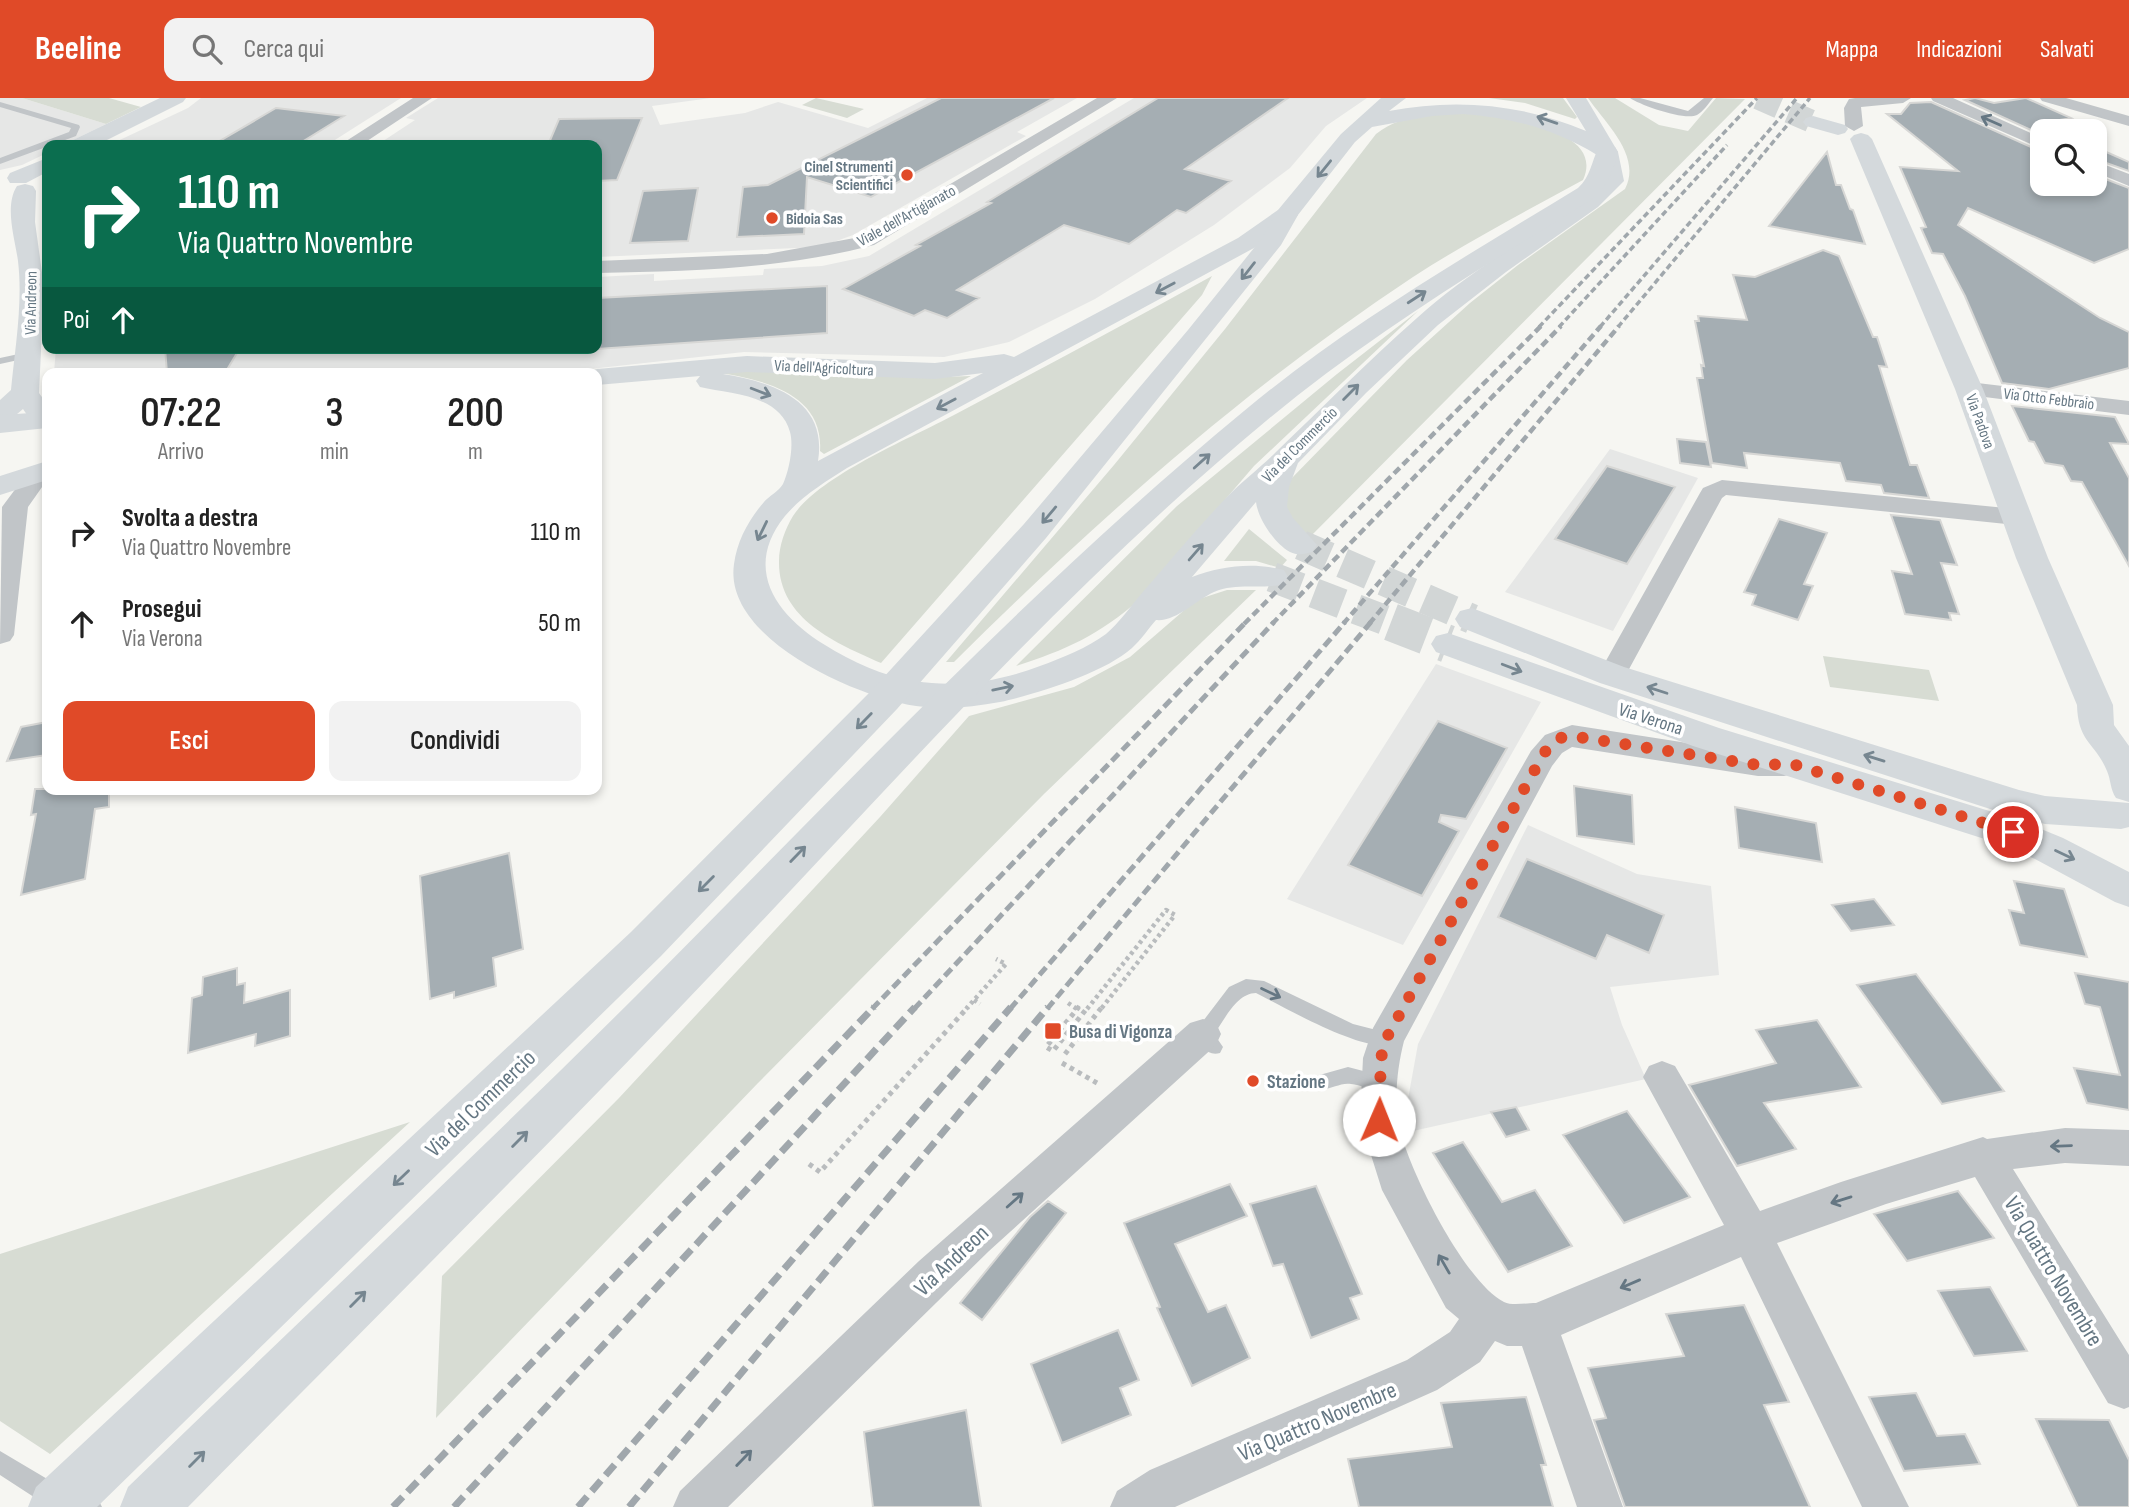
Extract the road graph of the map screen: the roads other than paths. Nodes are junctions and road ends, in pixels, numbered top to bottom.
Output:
1 (176, 98) edge
2 (424, 98) edge
3 (1109, 98) edge
4 (1396, 98) edge
5 (1576, 98) edge
6 (1634, 98) edge
7 (1709, 98) edge
8 (1903, 98) edge
9 (1939, 98) edge
10 (2048, 98) edge
11 (0, 104) edge
12 (2129, 121) edge
13 (1813, 122) tunnel mouth
14 (1363, 124) junction
15 (1851, 131) junction
16 (2030, 139) edge
17 (57, 140) edge
18 (91, 140) edge
19 (357, 140) edge
20 (42, 145) edge
21 (1607, 152) junction
22 (0, 161) edge
23 (42, 167) edge
24 (2107, 171) edge
25 (2129, 181) edge
26 (11, 195) edge
27 (1286, 215) junction
28 (602, 267) edge
29 (40, 296) edge
30 (1050, 349) junction
31 (28, 355) junction
32 (0, 361) edge
33 (602, 377) edge
34 (602, 386) edge
35 (1969, 388) junction
36 (25, 393) junction
37 (2129, 408) edge
38 (0, 414) edge
39 (42, 414) edge
40 (42, 419) edge
41 (0, 424) edge
42 (1286, 459) junction
43 (42, 472) edge
44 (796, 490) junction
45 (5, 497) edge
46 (2016, 517) junction
47 (1301, 545) tunnel mouth
48 (1272, 577) tunnel mouth
49 (0, 635) edge
50 (1119, 640) junction
51 (1612, 676) junction
52 (2095, 705) junction
53 (2129, 738) edge
54 (1792, 764) junction
55 (2126, 805) edge
56 (2129, 891) edge
57 (1386, 1039) junction
58 (1208, 1041) joint
59 (1661, 1077) dead end
60 (1323, 1082) dead end
61 (1380, 1083) junction
62 (2129, 1149) edge
63 (1983, 1155) junction
64 (1750, 1232) junction
65 (1487, 1316) junction
66 (1536, 1324) junction
67 (2124, 1387) dead end
68 (0, 1462) edge
69 (55, 1507) edge
70 (90, 1507) edge
71 (148, 1507) edge
72 (696, 1507) edge
73 (1133, 1507) edge
74 (1600, 1507) edge
75 (1886, 1507) edge

1 - 18 main road
2 - 19 street
3 - 28 street, Viale dell'Artigianato
4 - 14 main road, Via del Commercio
5 - 21 main road, Via del Commercio
6 - 7 lane
8 - 15 street
16 -> 9 street
10 - 12 street
11 - 17 lane
13 - 15 main road
21 -> 14 main road, Via del Commercio
14 -> 27 main road, Via del Commercio
15 - 35 main road, Via Padova
20 - 22 lane
42 -> 21 main road, Via del Commercio
71 -> 21 main road
23 - 26 main road
24 - 25 street
26 - 29 main road, Via Andreon
27 -> 30 main road, Via del Commercio
27 -> 69 main road, Via del Commercio
29 - 31 main road, Via Andreon
30 - 33 main road, Via dell'Agricoltura
30 -> 44 main road, Via del Commercio
31 - 32 lane
31 - 36 main road, Via Andreon
34 -> 44 main road, Via dell'Agricoltura
35 - 37 street, Via Otto Febbraio
35 - 46 main road, Via Padova
36 - 38 main road
36 - 39 main road
40 - 41 main road
42 - 47 main road
50 -> 42 main road, Via del Commercio
43 - 45 main road
44 -> 50 main road, Via del Commercio
45 - 49 street
46 - 51 street, Via Verona
46 - 52 main road, Via Padova
48 - 50 main road
51 -> 54 main road, Via Verona
55 -> 51 main road, Via Verona
52 - 53 main road, Via Padova
52 - 55 main road, Via Padova
54 -> 56 main road, Via Verona
54 - 57 street
55 - 56 main road
58 -> 57 lane
57 - 61 street
72 -> 58 street, Via Andreon
59 - 64 street
60 - 61 lane
65 -> 61 street
62 -> 63 street
63 -> 64 street
63 - 67 street, Via Quattro Novembre
64 -> 66 street
64 - 75 street
65 - 66 street
65 - 73 street, Via Quattro Novembre
66 - 74 street
68 - 70 lane

